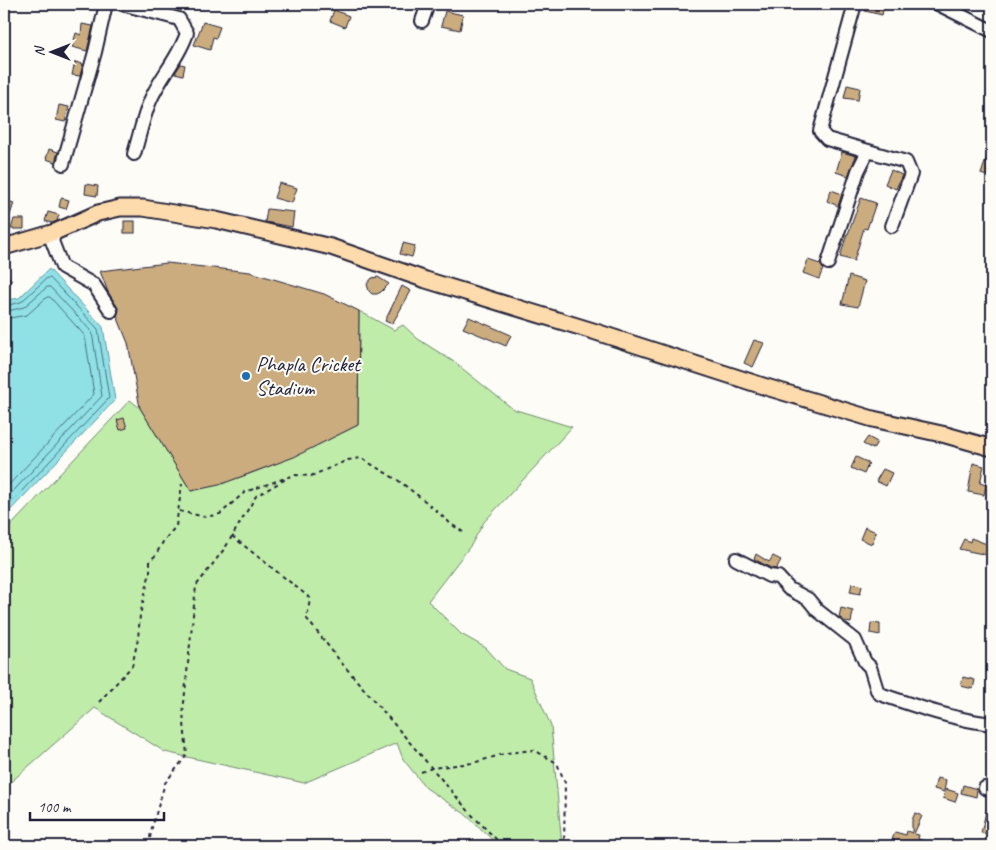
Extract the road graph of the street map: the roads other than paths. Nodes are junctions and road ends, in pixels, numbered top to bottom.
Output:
1 (106, 4) edge
2 (122, 4) edge
3 (428, 4) edge
4 (855, 4) edge
5 (938, 4) edge
6 (422, 21) dead end
7 (992, 31) edge
8 (868, 151) junction
9 (134, 154) dead end
10 (63, 164) dead end
11 (892, 226) dead end
12 (55, 232) junction
13 (4, 246) edge
14 (828, 262) dead end
15 (112, 311) dead end
16 (992, 448) edge
17 (736, 559) dead end
18 (992, 724) edge

1 - 10 street
2 - 9 street
3 - 6 street
4 - 8 street
5 - 7 street
8 - 11 street
8 - 14 street
12 - 13 main road
12 - 15 street
12 - 16 main road
17 - 18 street

